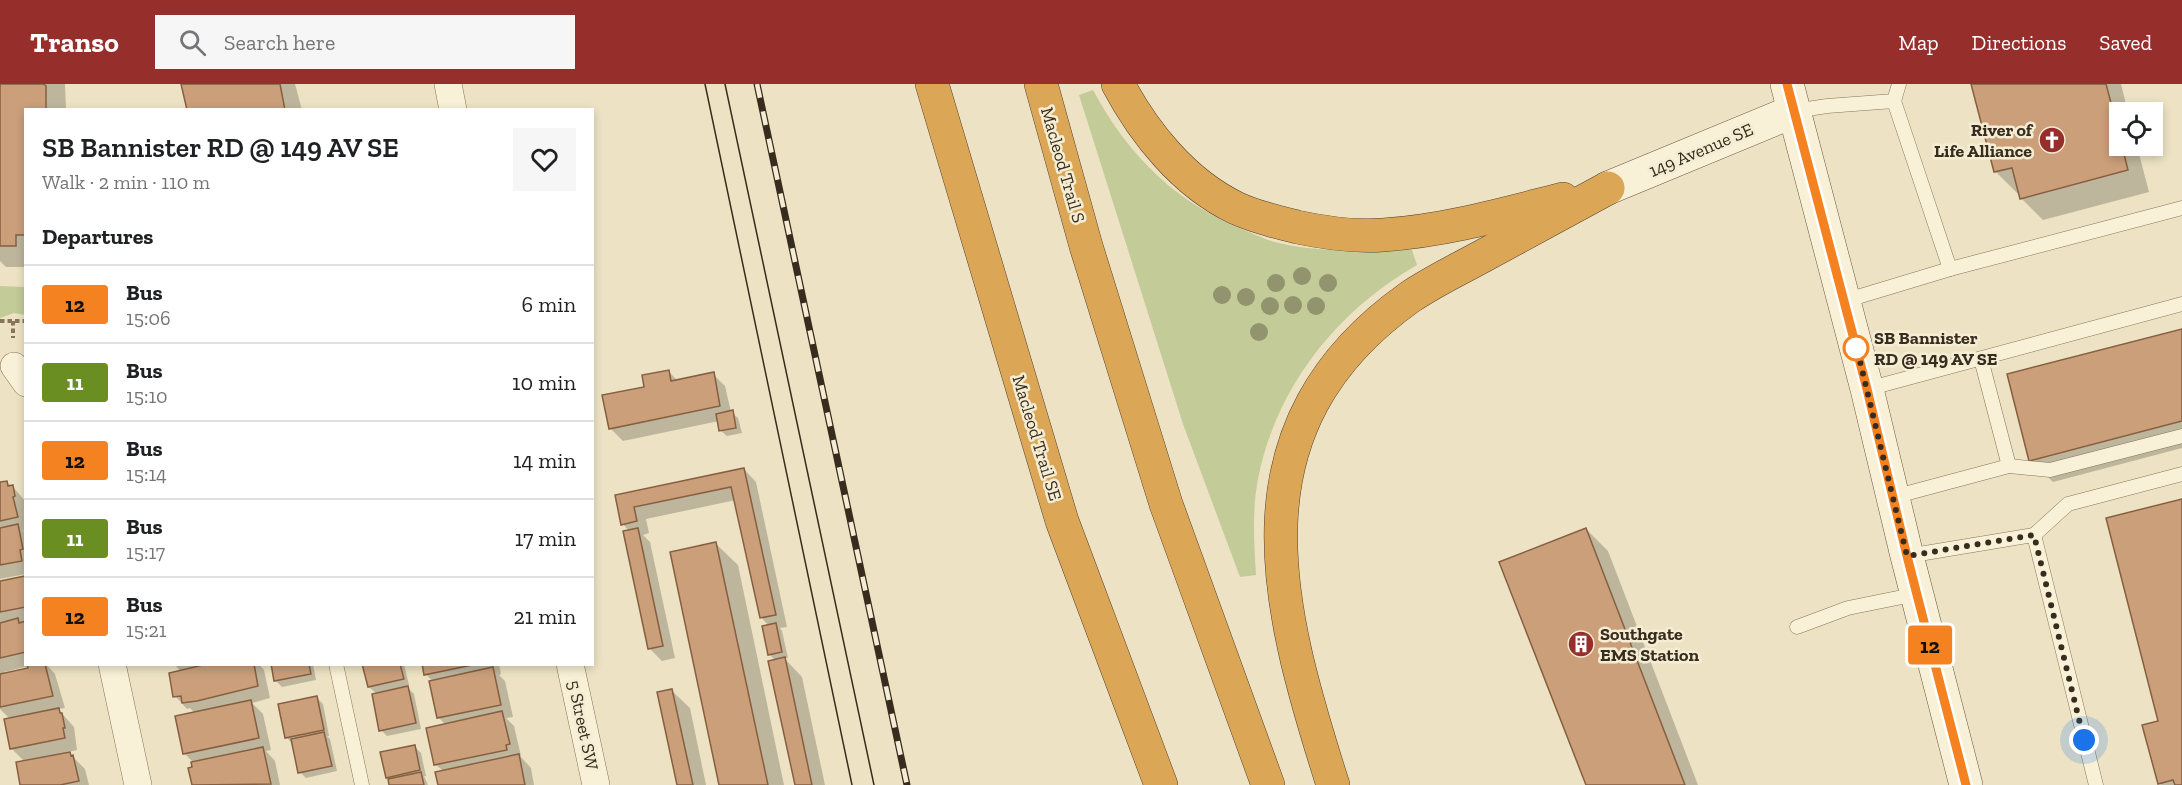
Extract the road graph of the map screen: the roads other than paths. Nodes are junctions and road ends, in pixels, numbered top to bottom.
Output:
1 (448, 84) edge
2 (932, 84) edge
3 (1041, 84) edge
4 (1118, 84) edge
5 (1899, 84) edge
6 (1790, 98) edge
7 (1894, 101) junction
8 (453, 108) edge
9 (1608, 188) junction
10 (2182, 208) edge
11 (1950, 269) junction
12 (1844, 301) junction
13 (2182, 304) edge
14 (1981, 359) junction
15 (1867, 389) junction
16 (2182, 436) edge
17 (2009, 466) junction
18 (2182, 474) edge
19 (1893, 497) junction
20 (2034, 535) junction
21 (1907, 556) junction
22 (1917, 594) junction
23 (1797, 627) dead end
24 (112, 666) edge
25 (336, 666) edge
26 (570, 666) edge
27 (138, 785) edge
28 (362, 785) edge
29 (596, 785) edge
30 (1161, 785) edge
31 (1268, 785) edge
32 (1333, 785) edge
33 (1966, 785) edge
34 (2096, 785) edge

1 - 8 street
2 - 30 highway, Macleod Trail SE
3 - 31 highway, Macleod Trail S
4 - 9 highway
5 - 7 lane
6 - 7 lane
6 - 9 street, 149 Avenue SE
6 - 12 street
7 - 11 lane
9 - 32 highway
10 - 11 lane
11 - 12 lane
12 - 15 street
13 - 14 lane
14 - 15 lane
14 - 17 lane
15 - 19 street
16 - 17 lane
17 - 19 lane
18 - 20 lane
19 - 21 street
20 - 21 lane
20 - 34 lane
21 - 22 street
22 - 23 lane
22 - 33 street
24 - 27 street
25 - 28 lane
26 - 29 street, 5 Street SW

